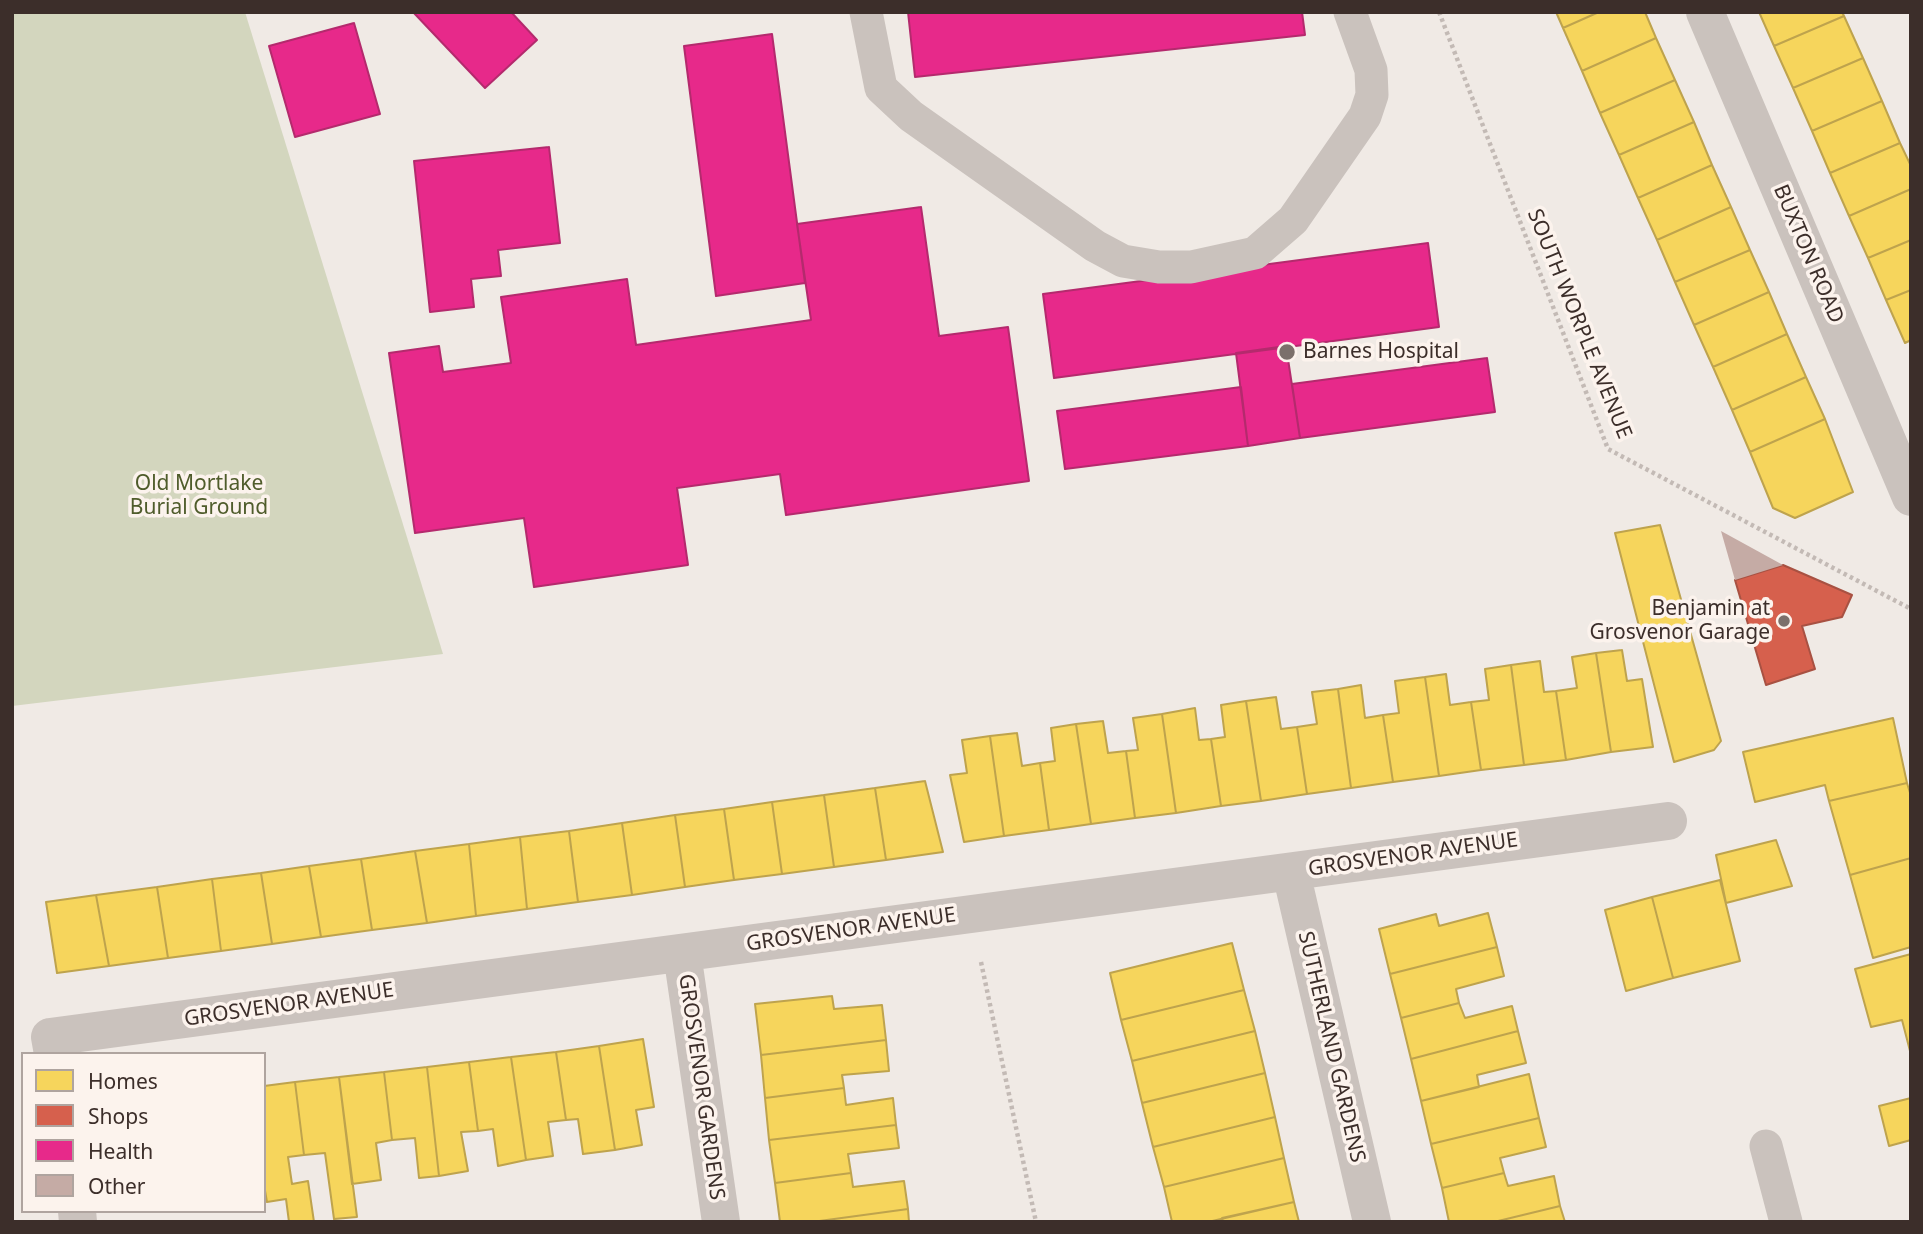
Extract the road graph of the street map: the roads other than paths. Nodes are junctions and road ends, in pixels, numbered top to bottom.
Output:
1 (866, 12) edge
2 (1350, 12) edge
3 (1705, 12) edge
4 (1911, 497) edge
5 (1668, 821) dead end
6 (1290, 872) junction
7 (682, 953) junction
8 (53, 1052) edge
9 (1766, 1146) dead end
10 (721, 1222) edge
11 (1372, 1222) edge
12 (1786, 1222) edge

1 - 2 lane
3 - 4 street, BUXTON ROAD
5 - 6 street, GROSVENOR AVENUE
6 - 7 street, GROSVENOR AVENUE
6 - 11 street, SUTHERLAND GARDENS
7 - 8 street, GROSVENOR AVENUE
7 - 10 street, GROSVENOR GARDENS
9 - 12 lane

